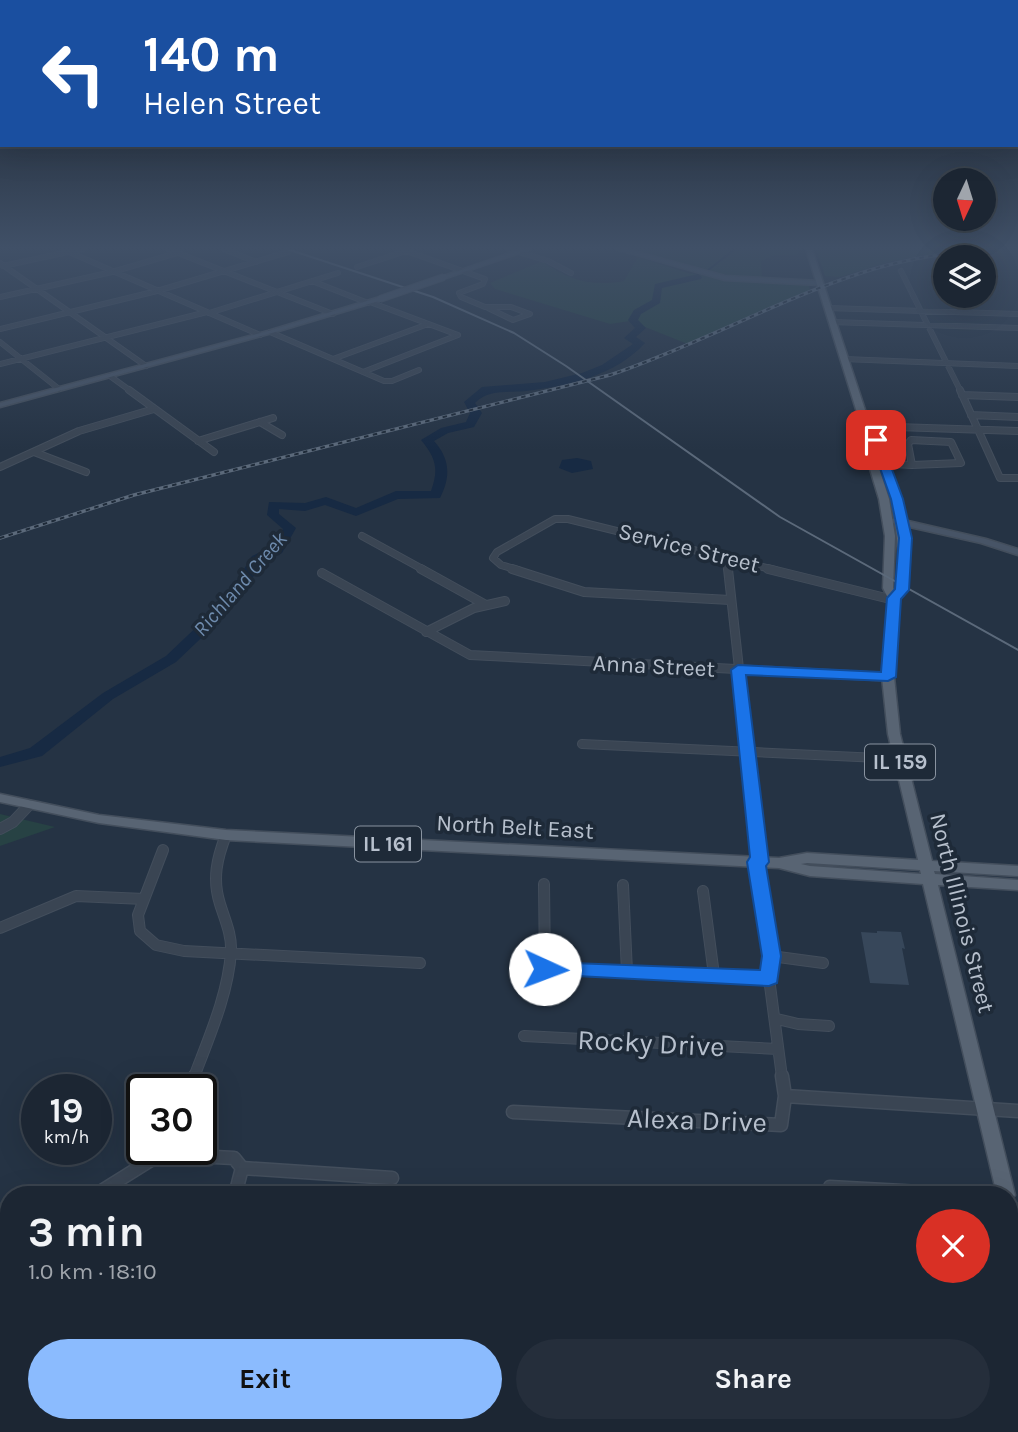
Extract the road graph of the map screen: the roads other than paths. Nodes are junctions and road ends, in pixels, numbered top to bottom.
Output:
1 (53, 316) edge
2 (76, 316) edge
3 (196, 316) edge
4 (215, 316) edge
5 (327, 316) edge
6 (406, 316) edge
7 (504, 316) edge
8 (525, 316) edge
9 (829, 316) edge
10 (924, 316) edge
11 (831, 322) junction
12 (428, 324) junction
13 (929, 325) junction
14 (0, 328) edge
15 (1018, 328) edge
16 (270, 332) junction
17 (260, 335) junction
18 (106, 337) junction
19 (0, 342) edge
20 (21, 359) junction
21 (332, 359) junction
22 (844, 359) junction
23 (947, 362) junction
24 (0, 364) edge
25 (146, 366) junction
26 (1018, 366) edge
27 (419, 370) dead end
28 (363, 372) junction
29 (110, 376) junction
30 (59, 389) junction
31 (962, 395) junction
32 (1018, 397) edge
33 (0, 405) edge
34 (154, 409) junction
35 (971, 415) junction
36 (1018, 416) edge
37 (273, 418) dead end
38 (260, 422) junction
39 (978, 429) junction
40 (1018, 430) edge
41 (868, 431) junction
42 (282, 435) dead end
43 (198, 441) junction
44 (34, 452) junction
45 (215, 452) dead end
46 (872, 463) junction
47 (885, 464) junction
48 (912, 465) junction
49 (0, 467) edge
50 (86, 472) dead end
51 (1018, 478) edge
52 (888, 519) junction
53 (903, 522) junction
54 (362, 536) dead end
55 (1018, 552) edge
56 (727, 558) junction
57 (322, 573) dead end
58 (894, 599) junction
59 (730, 600) junction
60 (505, 601) dead end
61 (486, 605) junction
62 (426, 632) junction
63 (738, 670) junction
64 (888, 677) junction
65 (582, 744) dead end
66 (747, 752) junction
67 (900, 760) junction
68 (0, 798) edge
69 (29, 804) junction
70 (0, 829) edge
71 (226, 835) junction
72 (163, 850) dead end
73 (758, 862) junction
74 (1018, 871) edge
75 (928, 872) junction
76 (544, 884) dead end
77 (623, 885) dead end
78 (1018, 885) edge
79 (702, 891) dead end
80 (144, 899) junction
81 (0, 928) edge
82 (230, 954) junction
83 (771, 956) junction
84 (419, 963) dead end
85 (823, 963) dead end
86 (627, 972) junction
87 (714, 975) junction
88 (769, 978) junction
89 (777, 1018) junction
90 (829, 1026) dead end
91 (524, 1036) dead end
92 (778, 1049) junction
93 (195, 1074) edge
94 (785, 1096) junction
95 (983, 1107) junction
96 (1018, 1111) edge
97 (513, 1112) dead end
98 (217, 1157) edge
99 (143, 1165) edge
100 (242, 1168) junction
101 (392, 1178) dead end
102 (109, 1186) edge
103 (237, 1186) edge
104 (1004, 1186) edge

1 - 14 street
2 - 18 street
3 - 18 street
4 - 17 street
5 - 16 main road
6 - 12 street
7 - 8 street
9 - 11 main road, North Illinois Street / IL 159
10 - 13 street
11 - 13 street
11 - 22 main road, North Illinois Street / IL 159
12 - 21 street
12 - 28 street
13 - 15 street
13 - 23 street
16 - 17 main road
16 - 21 street
17 - 25 main road
18 - 20 street
18 - 25 street
19 - 20 street
20 - 24 street
20 - 30 street
21 - 28 street
22 - 23 street
22 - 41 main road, North Illinois Street / IL 159
23 - 26 street
23 - 31 street
25 - 29 main road
27 - 28 street
29 - 30 main road
29 - 34 street
30 - 33 main road
31 - 32 street
31 - 35 street
34 - 43 street
34 - 44 street
35 - 36 street
35 - 39 street
37 - 38 street
38 - 42 street
38 - 43 street
39 - 40 street
39 - 41 street
39 - 51 street
41 - 46 main road, North Illinois Street / IL 159
41 - 47 main road, North Illinois Street / IL 159
43 - 45 street
44 - 49 street
44 - 50 street
46 - 47 street
46 - 52 main road, North Illinois Street / IL 159
47 - 48 street
47 - 53 main road, North Illinois Street / IL 159
48 - 48 street
52 - 53 main road
52 - 58 main road, North Illinois Street / IL 159
53 - 55 main road
53 - 58 main road, North Illinois Street / IL 159
54 - 61 street
56 - 58 street, Service Street
56 - 59 street
56 - 59 street, Service Street
57 - 62 street, Anna Street
58 - 64 main road, North Illinois Street / IL 159
59 - 63 street
60 - 61 street
61 - 62 street
62 - 63 street, Anna Street
63 - 64 street, Anna Street
63 - 66 street
64 - 67 main road, North Illinois Street / IL 159
65 - 66 street
66 - 67 street
66 - 73 street
67 - 75 main road, North Illinois Street / IL 159
68 - 69 main road, North Belt East / IL 161
69 - 70 street
69 - 71 main road, North Belt East / IL 161
71 - 73 main road, North Belt East / IL 161
71 - 82 street
72 - 80 street
73 - 75 main road, North Belt East / IL 161
73 - 83 street
74 - 75 main road, IL 161
75 - 78 main road, IL 161
75 - 95 main road, North Illinois Street / IL 159
76 - 86 street
77 - 86 street
79 - 87 street
80 - 81 street
80 - 82 street
82 - 84 street
82 - 93 street
83 - 85 street
83 - 88 street
86 - 87 street
87 - 88 street
88 - 89 street
89 - 90 street
89 - 92 street
91 - 92 street, Rocky Drive
92 - 94 street
94 - 95 street, Alexa Drive
94 - 97 street, Alexa Drive
95 - 96 street, Alexa Drive
95 - 104 main road, North Illinois Street / IL 159
98 - 100 street
99 - 102 street
100 - 101 street
100 - 103 street

